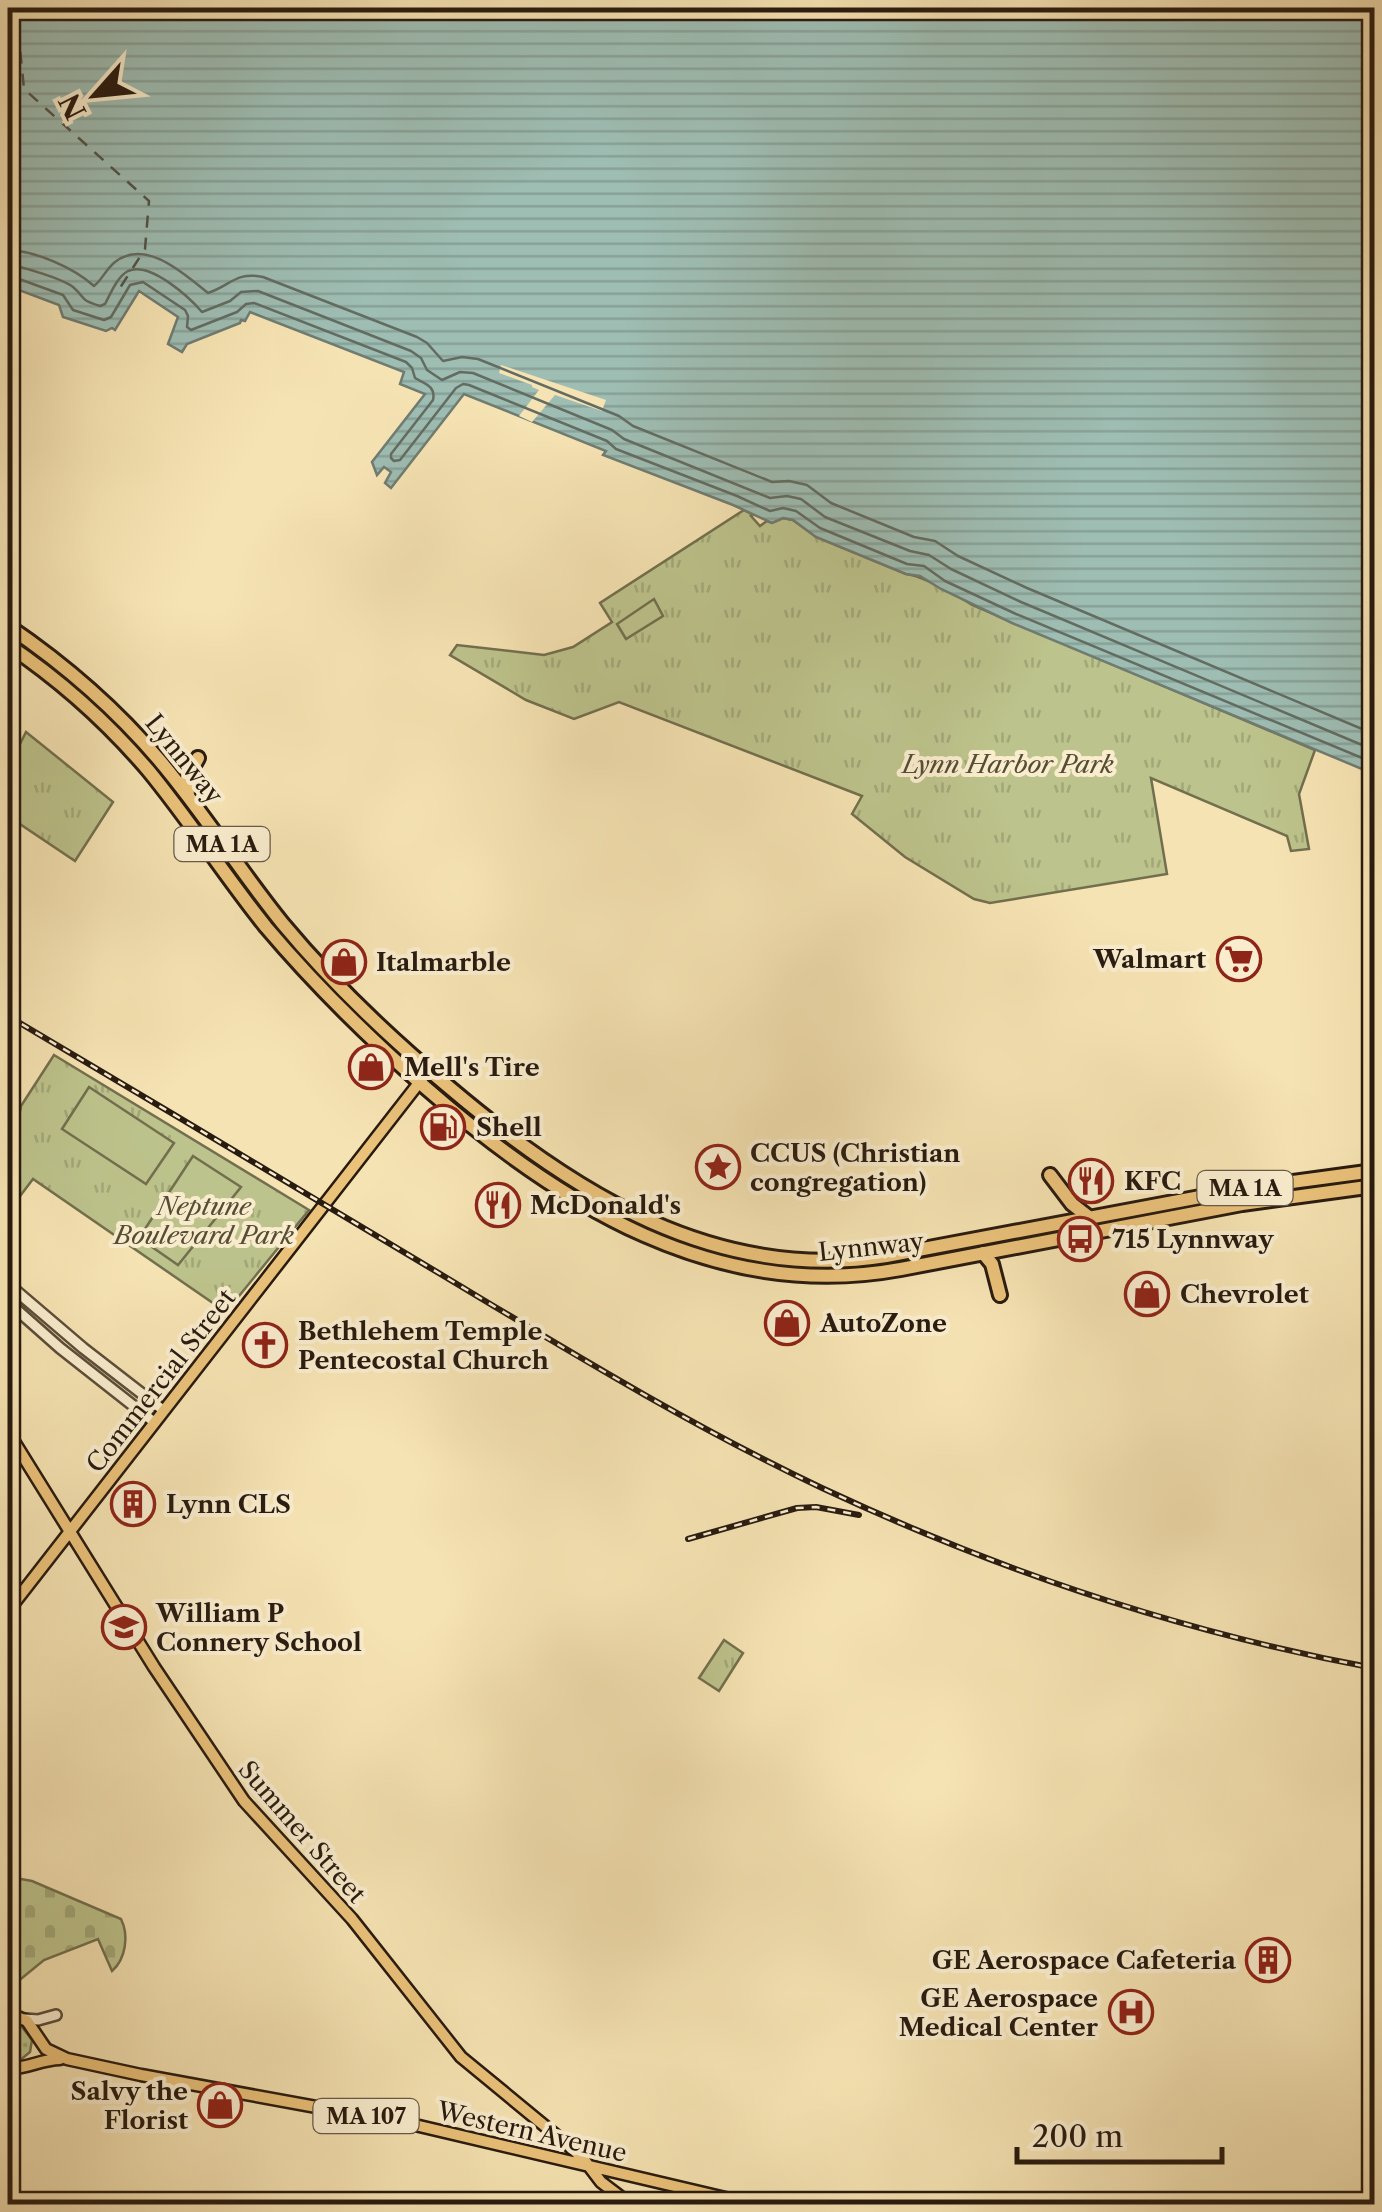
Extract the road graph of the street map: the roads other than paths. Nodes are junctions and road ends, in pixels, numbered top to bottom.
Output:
1 (8, 626) edge
2 (8, 645) edge
3 (198, 758) dead end
4 (188, 798) junction
5 (424, 1076) junction
6 (1374, 1170) edge
7 (1050, 1176) dead end
8 (1374, 1186) edge
9 (1090, 1218) junction
10 (983, 1254) junction
11 (8, 1284) edge
12 (1000, 1295) dead end
13 (8, 1302) edge
14 (163, 1410) junction
15 (154, 1422) junction
16 (8, 1432) edge
17 (70, 1532) junction
18 (8, 1611) edge
19 (8, 2013) edge
20 (25, 2019) junction
21 (39, 2038) junction
22 (67, 2059) junction
23 (29, 2064) junction
24 (8, 2068) edge
25 (588, 2166) junction
26 (612, 2191) junction
27 (602, 2204) edge
28 (630, 2204) edge
29 (750, 2204) edge

1 - 4 highway, Lynnway / MA 1A
2 - 5 highway, Lynnway / MA 1A
3 - 4 highway
4 - 5 highway, Lynnway / MA 1A
5 - 9 highway, Lynnway / MA 1A
5 - 10 highway, Lynnway / MA 1A
5 - 14 main road, Commercial Street
6 - 9 highway, Lynnway / MA 1A
7 - 9 highway
8 - 10 highway, Lynnway / MA 1A
10 - 12 highway
11 - 14 street
13 - 15 street
14 - 15 main road, Commercial Street
15 - 17 main road, Commercial Street
16 - 17 main road, Summer Street
17 - 18 main road, Commercial Street
17 - 25 main road, Summer Street
19 - 20 main road
20 - 21 main road, Western Avenue / MA 107
20 - 21 street
21 - 22 main road, Western Avenue / MA 107
21 - 23 main road
22 - 23 main road, Western Avenue / MA 107
22 - 25 main road, Western Avenue / MA 107
23 - 24 main road, Western Avenue / MA 107
25 - 26 main road, Summer Street
25 - 29 main road, Western Avenue / MA 107
26 - 27 street
26 - 28 main road, Summer Street

